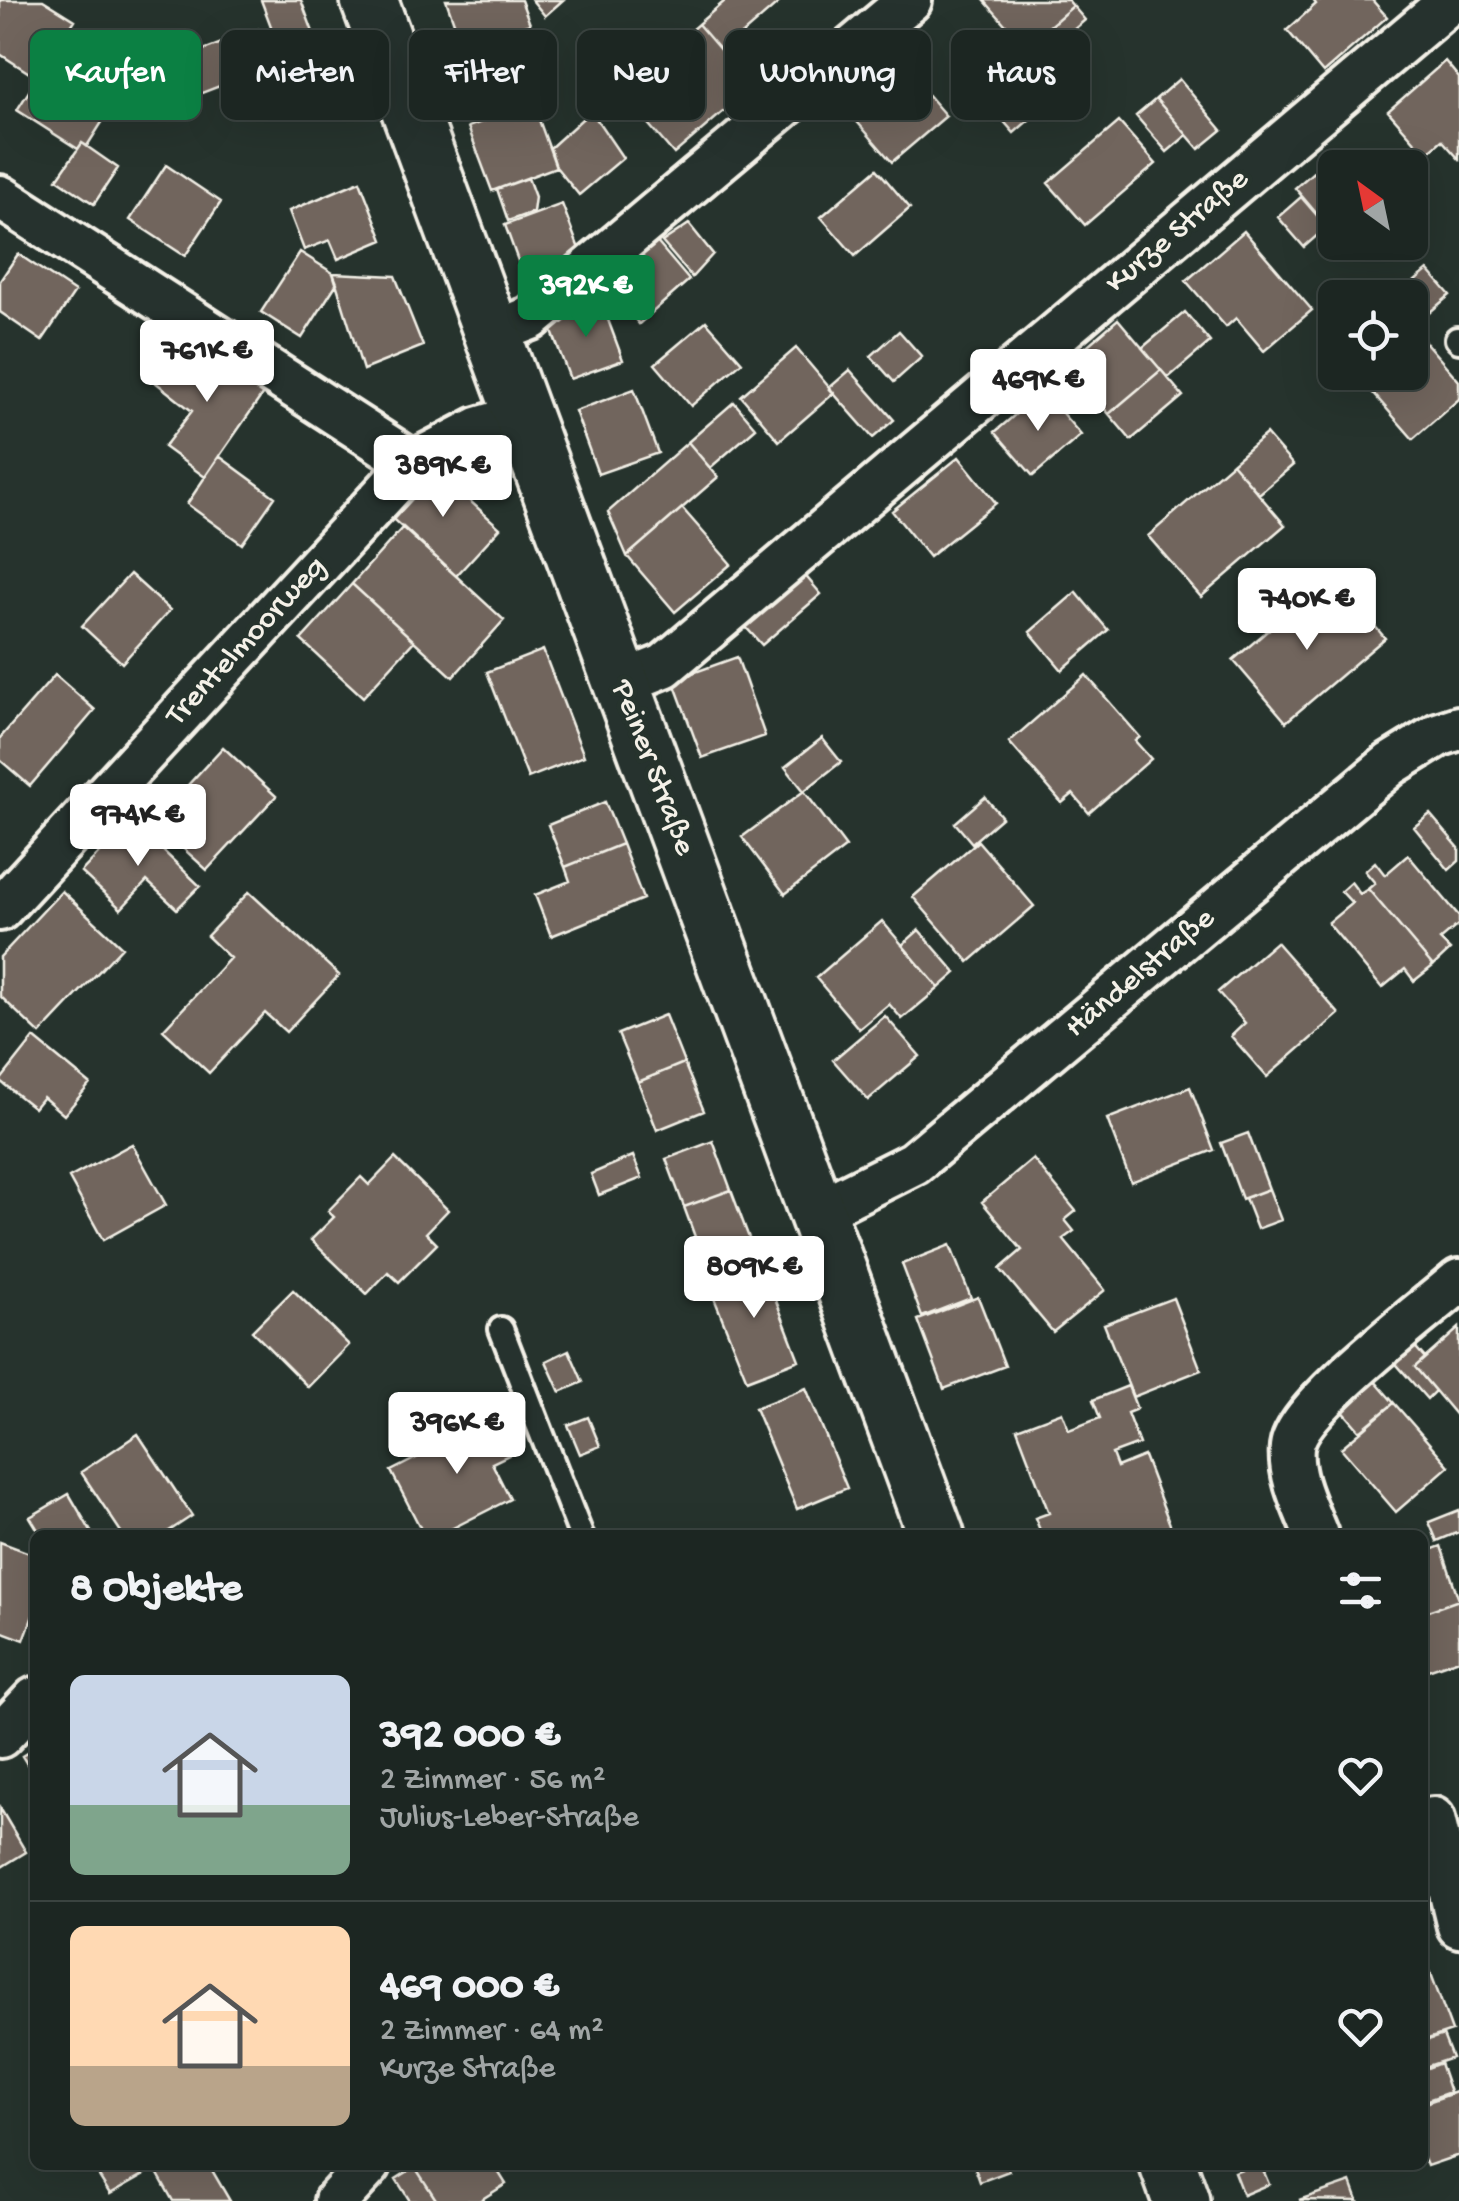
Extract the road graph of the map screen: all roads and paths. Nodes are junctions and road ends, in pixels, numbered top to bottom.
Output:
1 (369, 0) edge
2 (910, 0) edge
3 (1452, 0) edge
4 (0, 197) edge
5 (493, 333) junction
6 (522, 416) junction
7 (414, 463) junction
8 (620, 684) junction
9 (1459, 728) edge
10 (0, 909) edge
11 (818, 1211) junction
12 (1459, 1281) edge
13 (501, 1330) dead end
14 (578, 1530) edge
15 (934, 1530) edge
16 (1314, 1530) edge
17 (30, 1704) edge
18 (0, 1736) edge
19 (1438, 1820) edge
20 (1459, 1926) edge
21 (364, 2170) edge
22 (1170, 2170) edge
23 (336, 2201) edge
24 (1181, 2201) edge

1 - 5 main road, Peiner Straße
2 - 5 street
3 - 8 street, Kurze Straße
4 - 7 street
5 - 6 main road, Peiner Straße
6 - 7 street, Trentelmoorweg
6 - 8 main road, Peiner Straße
7 - 10 street, Trentelmoorweg
8 - 11 main road, Peiner Straße
9 - 11 street, Händelstraße
11 - 15 main road, Peiner Straße
12 - 16 street
13 - 14 lane
17 - 18 street
19 - 20 street
21 - 23 street
22 - 24 main road

